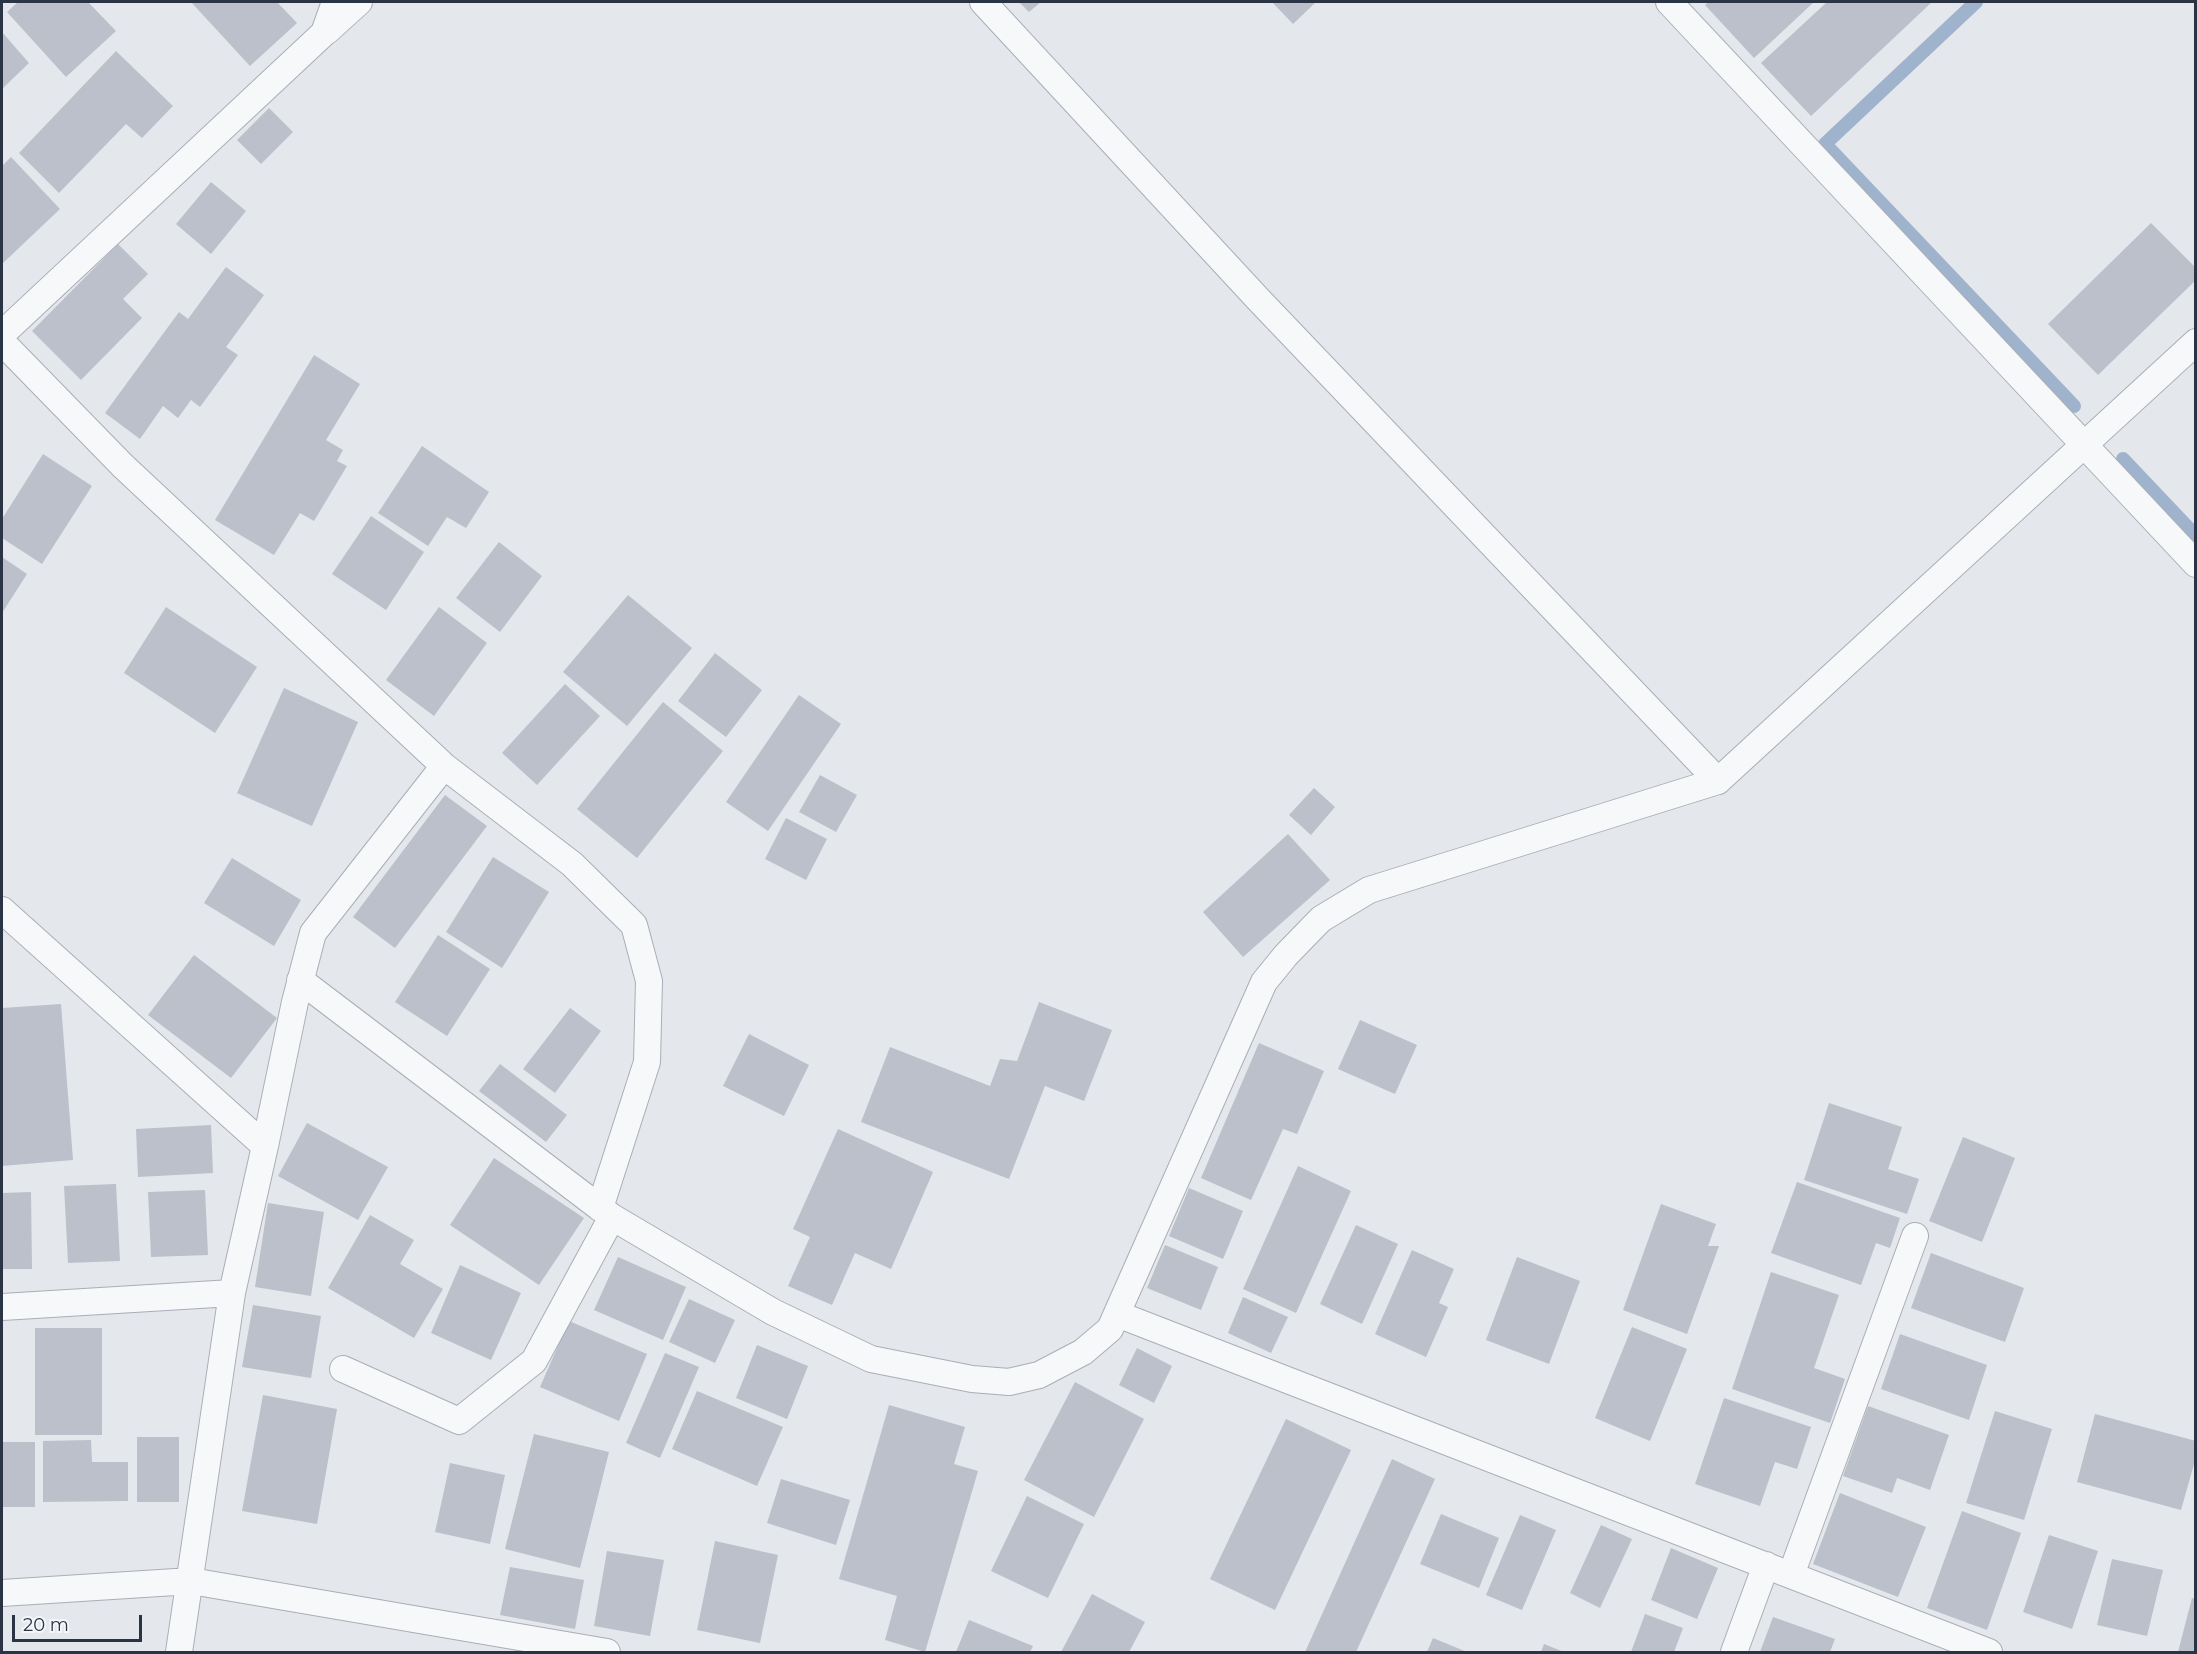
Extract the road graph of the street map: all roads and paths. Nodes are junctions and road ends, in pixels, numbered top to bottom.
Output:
1 (335, 2) edge
2 (360, 2) edge
3 (983, 2) edge
4 (1669, 2) edge
5 (324, 33) junction
6 (2, 334) edge
7 (2, 342) edge
8 (2196, 342) edge
9 (2084, 446) junction
10 (2196, 564) edge
11 (444, 766) junction
12 (1718, 781) junction
13 (2, 910) edge
14 (300, 980) junction
15 (265, 1146) junction
16 (606, 1213) junction
17 (1915, 1236) dead end
18 (232, 1293) junction
19 (2, 1307) edge
20 (1117, 1314) junction
21 (343, 1369) dead end
22 (1766, 1565) junction
23 (1791, 1575) junction
24 (191, 1581) junction
25 (2, 1593) edge
26 (179, 1653) edge
27 (607, 1653) edge
28 (1734, 1653) edge
29 (1989, 1653) edge

1 - 5 lane
2 - 5 lane
3 - 12 lane
4 - 9 lane
5 - 6 lane
7 - 11 lane
8 - 9 lane
9 - 10 lane
9 - 12 lane
11 - 14 lane
11 - 16 lane
12 - 20 lane
13 - 15 lane
14 - 15 lane
14 - 16 lane
15 - 18 lane
16 - 20 lane
16 - 21 lane
17 - 23 lane
18 - 19 lane
18 - 24 lane
20 - 22 lane
22 - 23 lane
22 - 28 lane
23 - 29 lane
24 - 25 lane
24 - 26 lane
24 - 27 lane

